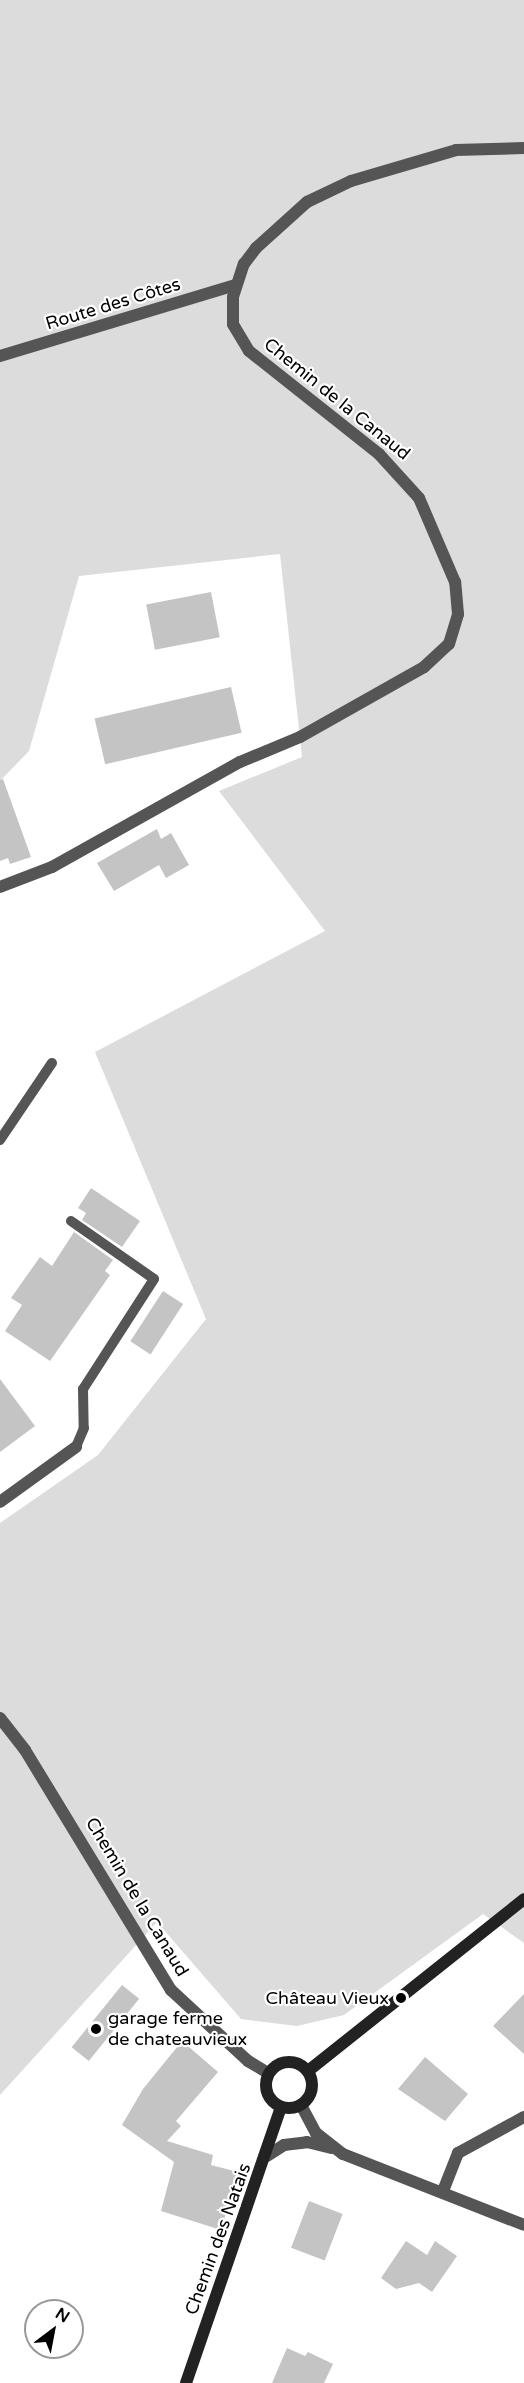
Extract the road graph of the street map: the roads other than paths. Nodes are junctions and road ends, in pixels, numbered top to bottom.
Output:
1 (524, 148) edge
2 (235, 285) junction
3 (0, 356) edge
4 (0, 887) edge
5 (52, 1063) dead end
6 (0, 1140) edge
7 (71, 1221) dead end
8 (76, 1447) joint
9 (0, 1502) edge
10 (0, 1718) edge
11 (524, 1899) edge
12 (308, 2071) junction
13 (268, 2073) junction
14 (302, 2105) junction
15 (280, 2107) junction
16 (524, 2117) edge
17 (333, 2148) junction
18 (267, 2156) junction
19 (443, 2191) junction
20 (524, 2225) edge
21 (186, 2383) edge

1 - 2 street, Chemin de la Canaud
2 - 3 street, Route des Côtes
2 - 4 street, Chemin de la Canaud
5 - 6 lane
7 - 8 lane
8 - 9 street
10 - 13 street, Chemin de la Canaud
11 - 12 street
12 - 13 street
12 - 14 street
13 - 15 street
14 - 15 street
14 - 17 street
15 - 18 street, Chemin des Natais
16 - 19 street
17 - 18 street
17 - 19 street
18 - 21 street, Chemin des Natais
19 - 20 street

